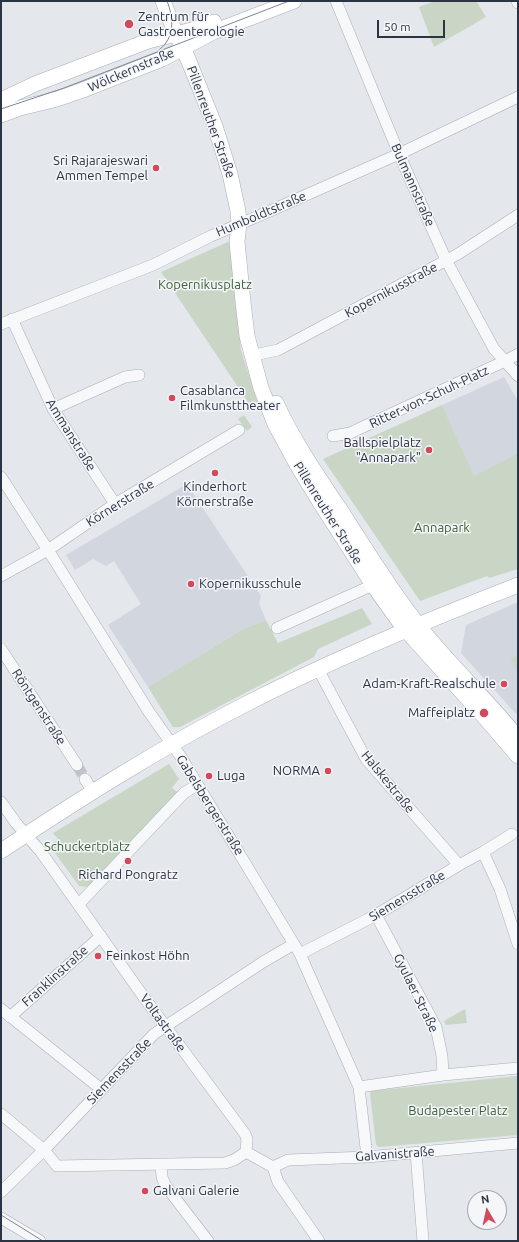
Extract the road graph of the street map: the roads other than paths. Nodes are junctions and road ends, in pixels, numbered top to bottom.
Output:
1 (163, 1) edge
2 (270, 1) edge
3 (294, 1) edge
4 (336, 1) edge
5 (176, 34) junction
6 (183, 48) junction
7 (518, 97) edge
8 (1, 100) edge
9 (1, 115) edge
10 (398, 154) junction
11 (518, 215) edge
12 (239, 224) junction
13 (446, 260) junction
14 (12, 319) junction
15 (1, 323) edge
16 (259, 354) junction
17 (518, 354) edge
18 (505, 361) junction
19 (139, 375) dead end
20 (518, 376) edge
21 (53, 409) junction
22 (239, 430) dead end
23 (333, 436) dead end
24 (1, 477) edge
25 (116, 504) junction
26 (48, 550) junction
27 (1, 576) edge
28 (374, 585) junction
29 (518, 585) edge
30 (411, 627) junction
31 (277, 628) dead end
32 (1, 649) edge
33 (318, 669) junction
34 (518, 738) edge
35 (172, 744) junction
36 (518, 756) edge
37 (77, 766) tunnel mouth
38 (85, 779) tunnel mouth
39 (197, 785) junction
40 (93, 792) junction
41 (1, 802) edge
42 (512, 834) dead end
43 (26, 835) junction
44 (1, 851) edge
45 (483, 852) junction
46 (459, 865) junction
47 (78, 904) junction
48 (376, 915) junction
49 (101, 936) junction
50 (518, 944) edge
51 (297, 949) junction
52 (1, 1009) edge
53 (10, 1017) junction
54 (166, 1027) junction
55 (518, 1068) edge
56 (443, 1075) junction
57 (359, 1088) junction
58 (101, 1089) junction
59 (1, 1114) edge
60 (518, 1143) edge
61 (44, 1150) junction
62 (246, 1152) junction
63 (416, 1153) junction
64 (367, 1156) junction
65 (161, 1165) junction
66 (273, 1167) junction
67 (1, 1192) edge
68 (1, 1218) edge
69 (40, 1241) edge
70 (208, 1241) edge
71 (319, 1241) edge
72 (423, 1241) edge

1 - 5 main road, Pillenreuther Straße
2 - 5 main road, Wölckernstraße
3 - 6 main road, Wölckernstraße
4 - 10 street, Bulmannstraße
5 - 6 main road, Pillenreuther Straße
5 - 8 main road, Wölckernstraße
6 - 9 main road, Wölckernstraße
6 - 12 main road, Pillenreuther Straße
7 - 10 street, Humboldtstraße
10 - 12 street, Humboldtstraße
10 - 13 street, Bulmannstraße
11 - 13 street, Kopernikusstraße
12 - 14 street, Humboldtstraße
12 - 16 main road, Pillenreuther Straße
12 - 28 main road, Pillenreuther Straße
13 - 16 street, Kopernikusstraße
13 - 18 street, Bulmannstraße
14 - 15 street, Humboldtstraße
14 - 21 street, Ammanstraße
16 - 30 main road, Pillenreuther Straße
17 - 18 street
18 - 20 street, Ritter-von-Schuh-Platz
18 - 23 street, Ritter-von-Schuh-Platz
19 - 21 street
21 - 25 street, Ammanstraße
22 - 25 street, Körnerstraße
24 - 26 street, Gabelsbergerstraße
25 - 26 street, Körnerstraße
26 - 27 street, Körnerstraße
26 - 35 street, Gabelsbergerstraße
28 - 30 main road, Pillenreuther Straße
28 - 31 street
29 - 30 main road
30 - 33 main road
30 - 34 main road, Pillenreuther Straße
30 - 36 main road, Pillenreuther Straße
32 - 37 street, Röntgenstraße
33 - 35 main road
33 - 46 street, Halskestraße
35 - 39 street, Gabelsbergerstraße
35 - 40 main road
38 - 40 street
39 - 47 street
39 - 51 street, Gabelsbergerstraße
40 - 43 main road
41 - 43 street, Voltastraße
42 - 45 street, Siemensstraße
43 - 44 main road
43 - 47 street, Voltastraße
45 - 46 street, Siemensstraße
45 - 50 street
46 - 48 street, Siemensstraße
47 - 49 street, Voltastraße
48 - 51 street, Siemensstraße
48 - 56 street, Gyulaer Straße
49 - 53 street, Franklinstraße
49 - 54 street, Voltastraße
51 - 54 street, Siemensstraße
51 - 57 street, Gabelsbergerstraße
52 - 53 street
53 - 58 street
54 - 58 street, Siemensstraße
54 - 62 street, Voltastraße
55 - 56 street
56 - 57 street
57 - 64 street, Gabelsbergerstraße
58 - 61 street, Siemensstraße
59 - 61 street
60 - 63 street, Galvanistraße
61 - 65 street
61 - 67 street, Siemensstraße
62 - 65 street
62 - 66 street
63 - 64 street, Galvanistraße
63 - 72 street
64 - 66 street, Galvanistraße
65 - 70 street
66 - 71 street
68 - 69 street

